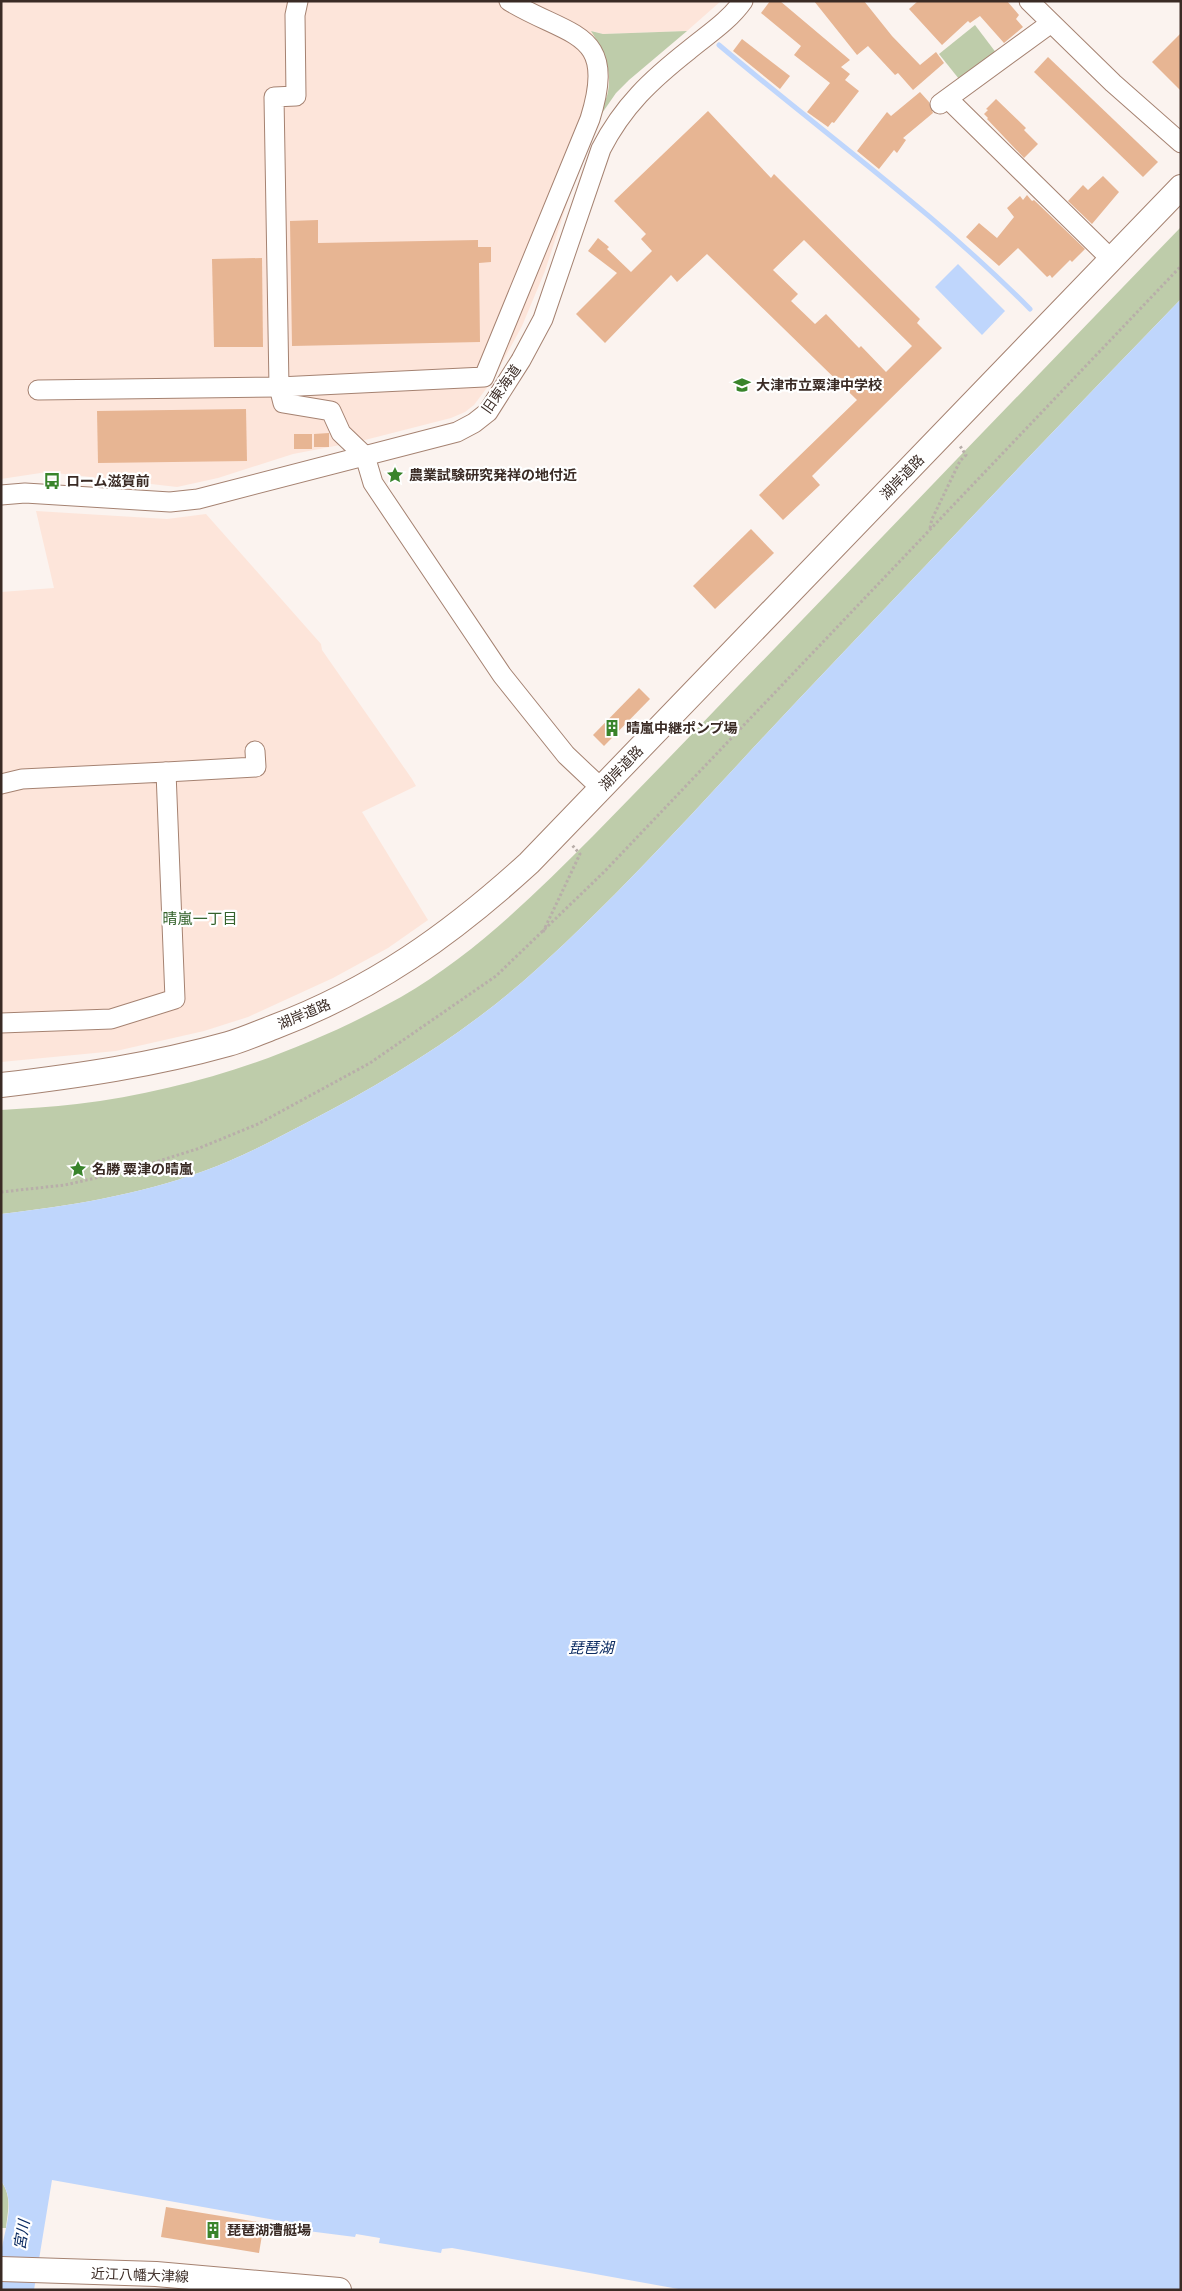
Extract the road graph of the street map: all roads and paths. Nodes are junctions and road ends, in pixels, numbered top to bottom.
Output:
1 (298, 1) edge
2 (509, 1) edge
3 (743, 1) edge
4 (1029, 1) edge
5 (1051, 23) junction
6 (1181, 143) edge
7 (1181, 187) edge
8 (1111, 259) junction
9 (1181, 266) edge
10 (279, 387) junction
11 (38, 390) dead end
12 (958, 443) dead end
13 (365, 456) junction
14 (1, 496) edge
15 (930, 529) junction
16 (255, 751) dead end
17 (166, 772) junction
18 (1, 784) edge
19 (601, 788) junction
20 (571, 845) dead end
21 (543, 933) junction
22 (1, 1023) edge
23 (1, 1085) edge
24 (1, 1192) edge
25 (1, 2269) edge
26 (220, 2284) edge
27 (339, 2290) edge

1 - 10 street
2 - 10 street
3 - 13 street, 旧東海道
4 - 5 street
5 - 6 street
5 - 8 street
7 - 8 main road, 湖岸道路
8 - 19 main road, 湖岸道路
9 - 15 path
10 - 11 street
10 - 13 street
12 - 15 path
13 - 14 street, 旧東海道
13 - 19 street
15 - 21 path
16 - 17 street
17 - 18 street
17 - 22 street
19 - 23 main road, 湖岸道路
20 - 21 path
21 - 24 path
25 - 26 main road, 近江八幡大津線
26 - 27 main road, 近江八幡大津線

